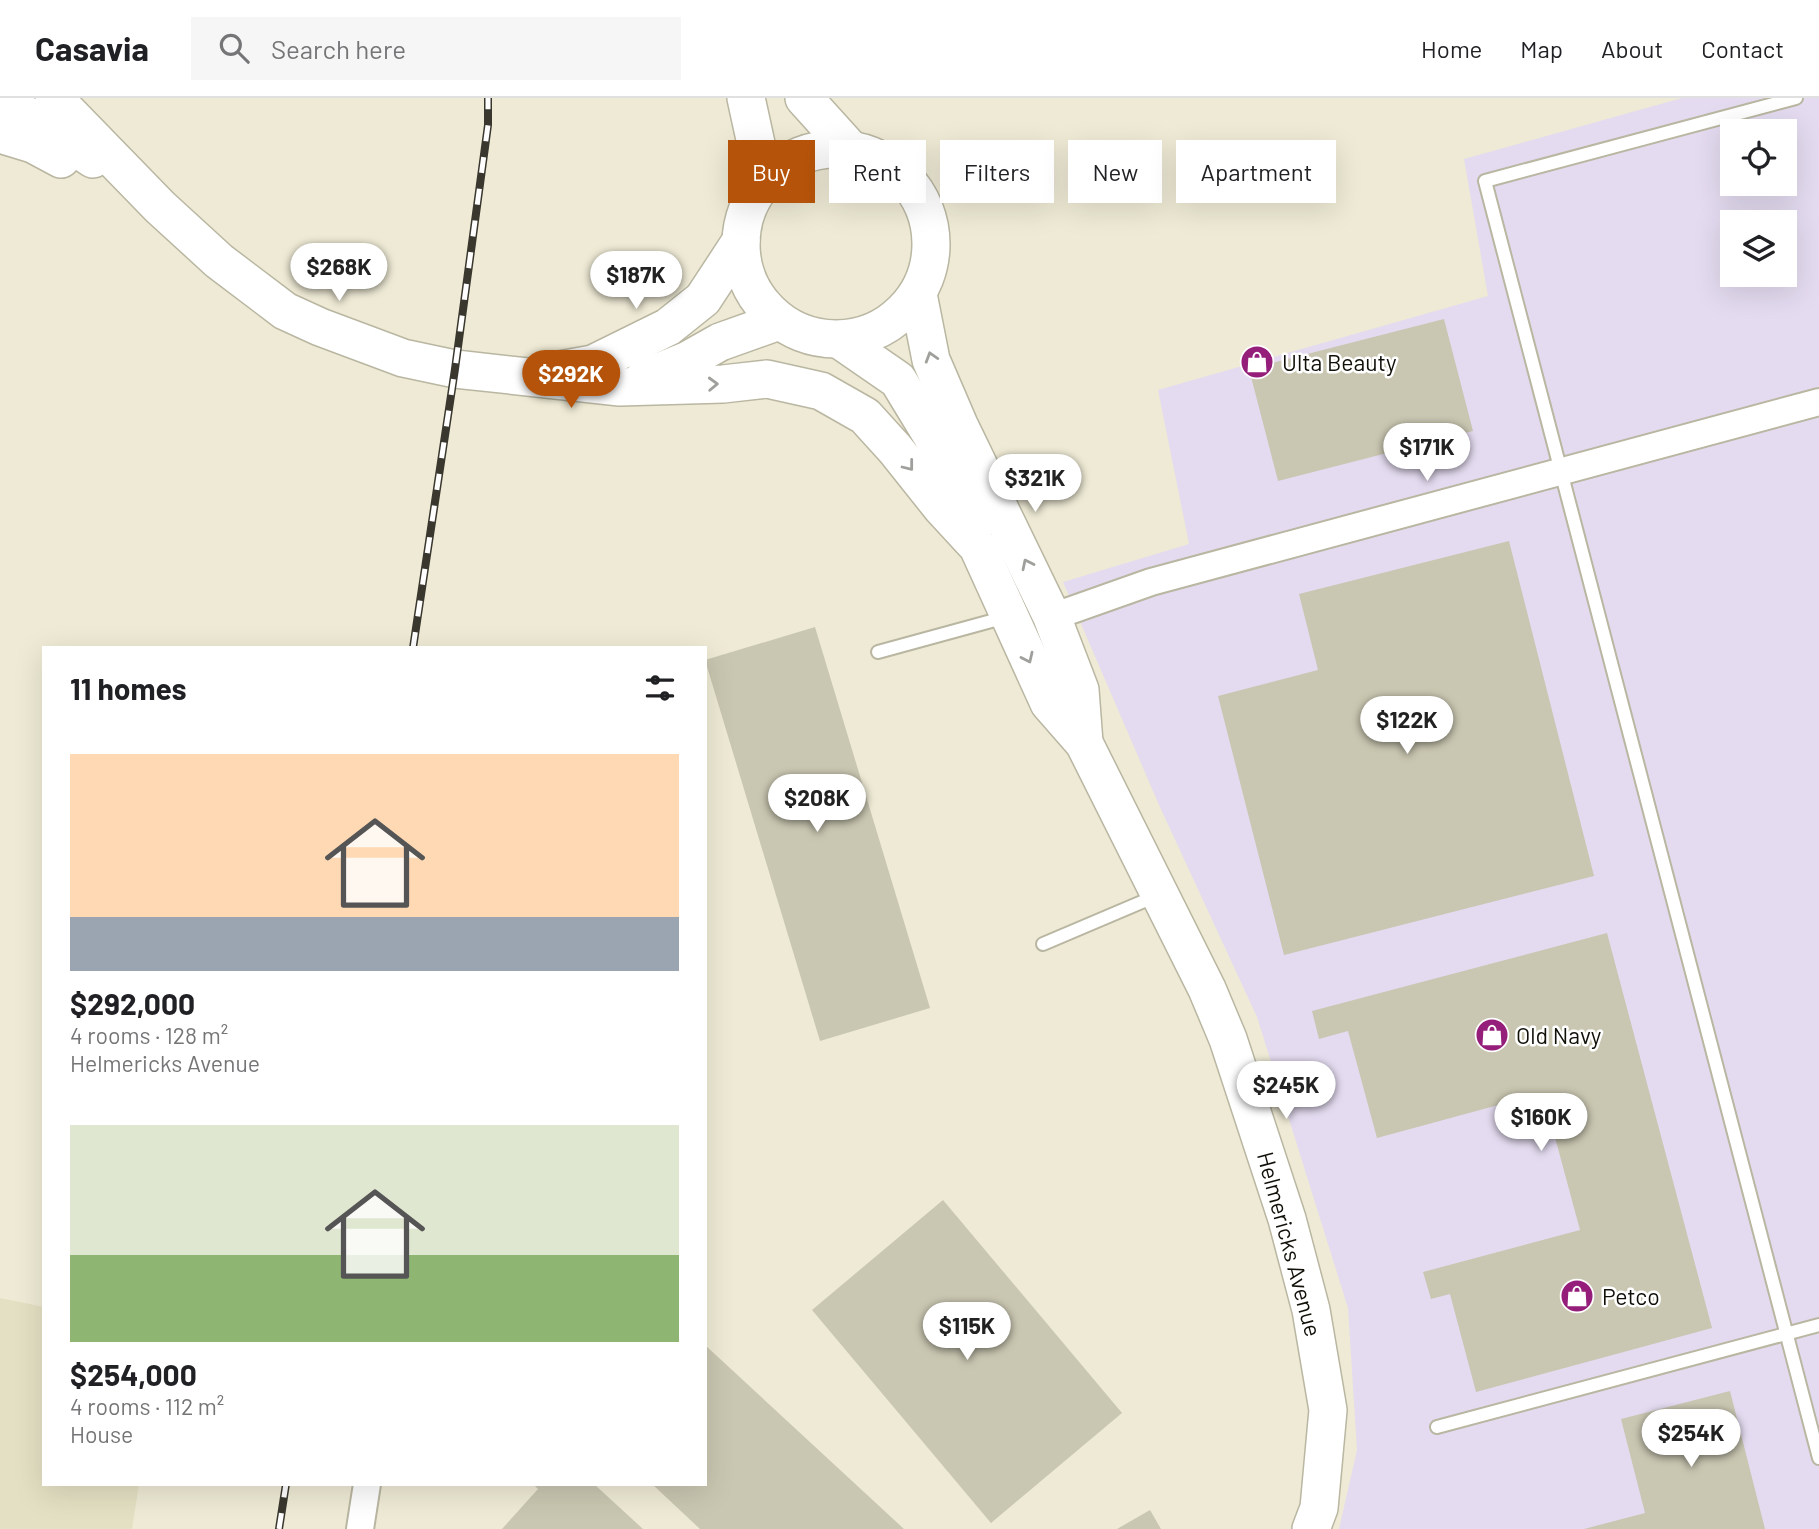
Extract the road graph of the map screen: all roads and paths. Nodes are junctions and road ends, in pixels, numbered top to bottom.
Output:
1 (0, 98) edge
2 (54, 98) edge
3 (746, 98) edge
4 (804, 98) edge
5 (1796, 98) edge
6 (0, 134) edge
7 (755, 140) edge
8 (842, 140) edge
9 (750, 203) edge
10 (922, 203) edge
11 (160, 207) junction
12 (741, 241) junction
13 (918, 294) junction
14 (779, 321) junction
15 (840, 340) junction
16 (529, 376) junction
17 (620, 387) junction
18 (1819, 402) edge
19 (1563, 471) junction
20 (978, 547) junction
21 (1009, 617) junction
22 (1052, 617) junction
23 (878, 652) dead end
24 (1084, 743) junction
25 (1160, 894) junction
26 (1044, 944) dead end
27 (1819, 1325) edge
28 (1787, 1333) junction
29 (1437, 1427) dead end
30 (1819, 1458) edge
31 (366, 1486) edge
32 (360, 1529) edge
33 (1311, 1529) edge

1 - 11 street, Helmericks Avenue
2 - 11 street, Helmericks Avenue
3 - 7 street
4 - 8 street
5 - 19 lane
6 - 11 street
9 - 12 street
10 - 13 street
11 - 16 street, Helmericks Avenue
12 - 14 street
12 - 16 street, Helmericks Avenue
13 - 15 street
22 -> 13 street, Helmericks Avenue
14 - 15 street
14 - 17 street, Helmericks Avenue
15 - 20 street, Helmericks Avenue
16 - 17 street, Helmericks Avenue
17 -> 20 street, Helmericks Avenue
18 - 19 street
19 - 22 street
19 - 28 lane
20 - 21 street, Helmericks Avenue
21 - 23 lane
21 -> 24 street, Helmericks Avenue
22 - 24 street, Helmericks Avenue
24 - 25 street, Helmericks Avenue
25 - 26 lane
25 - 33 street, Helmericks Avenue
27 - 28 lane
28 - 29 lane
28 - 30 lane
31 - 32 street

